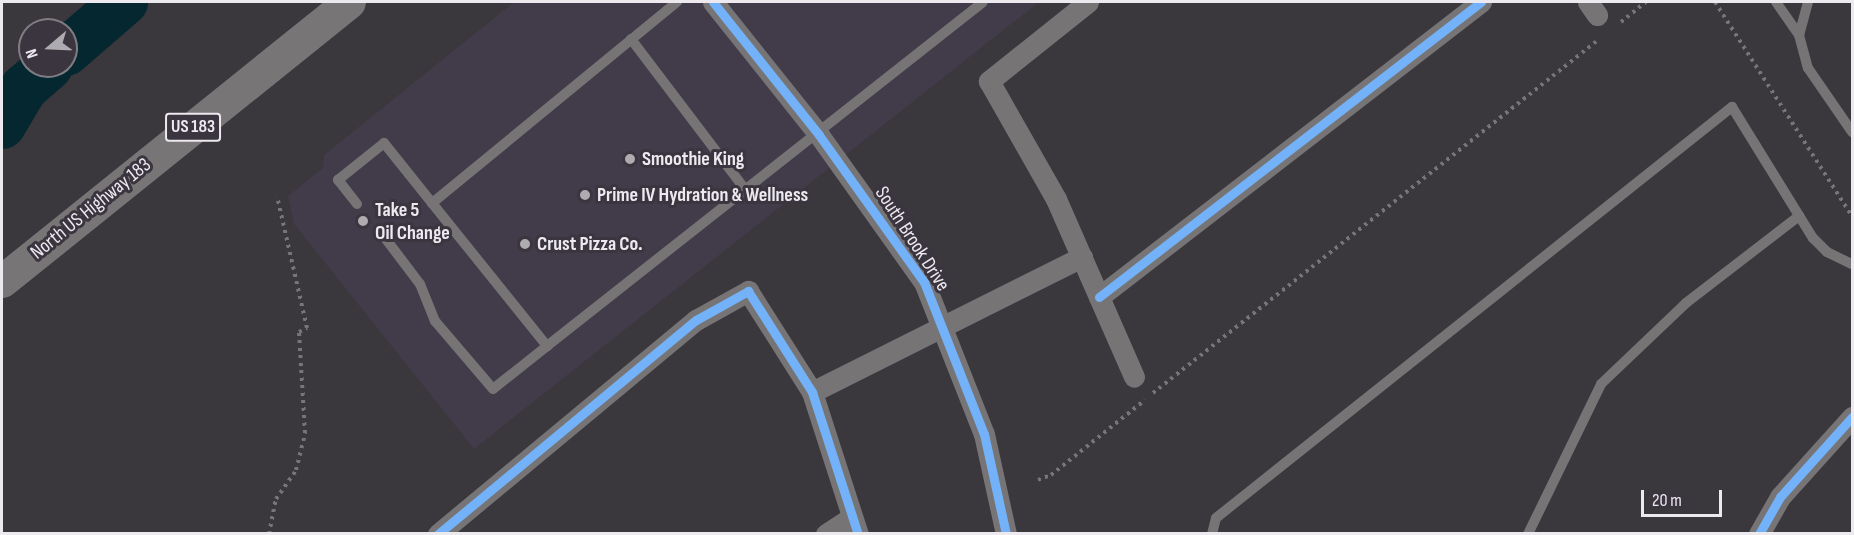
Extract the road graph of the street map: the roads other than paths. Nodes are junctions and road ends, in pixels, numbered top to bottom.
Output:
1 (349, 2) edge
2 (677, 2) edge
3 (713, 2) edge
4 (982, 2) edge
5 (1088, 2) edge
6 (1481, 2) edge
7 (1776, 2) edge
8 (1808, 2) edge
9 (1799, 35) junction
10 (631, 39) junction
11 (1852, 132) edge
12 (819, 135) junction
13 (747, 192) junction
14 (432, 202) junction
15 (357, 204) dead end
16 (1799, 216) junction
17 (380, 230) dead end
18 (1082, 257) junction
19 (1852, 264) edge
20 (2, 281) edge
21 (1099, 297) junction
22 (944, 325) junction
23 (547, 346) junction
24 (1134, 377) dead end
25 (812, 392) junction
26 (1852, 417) edge
27 (855, 525) edge
28 (438, 534) edge
29 (826, 534) edge
30 (1006, 534) edge
31 (1212, 534) edge
32 (1528, 534) edge
33 (1759, 534) edge

1 - 20 main road, North US Highway 183 / US 183
2 - 10 lane
3 - 12 street, South Brook Drive
4 - 12 lane
5 - 18 street
6 - 21 street
7 - 9 lane
8 - 9 lane
9 - 11 lane
10 - 13 lane
10 - 14 lane
12 - 13 lane
12 - 22 street, South Brook Drive
13 - 23 lane
14 - 15 lane
14 - 23 lane
16 - 19 lane
16 - 31 lane
16 - 32 lane
17 - 23 lane
18 - 21 street
18 - 22 street
21 - 24 street
22 - 25 street
22 - 30 street, South Brook Drive
25 - 27 street
25 - 28 street
26 - 33 street
27 - 29 street

